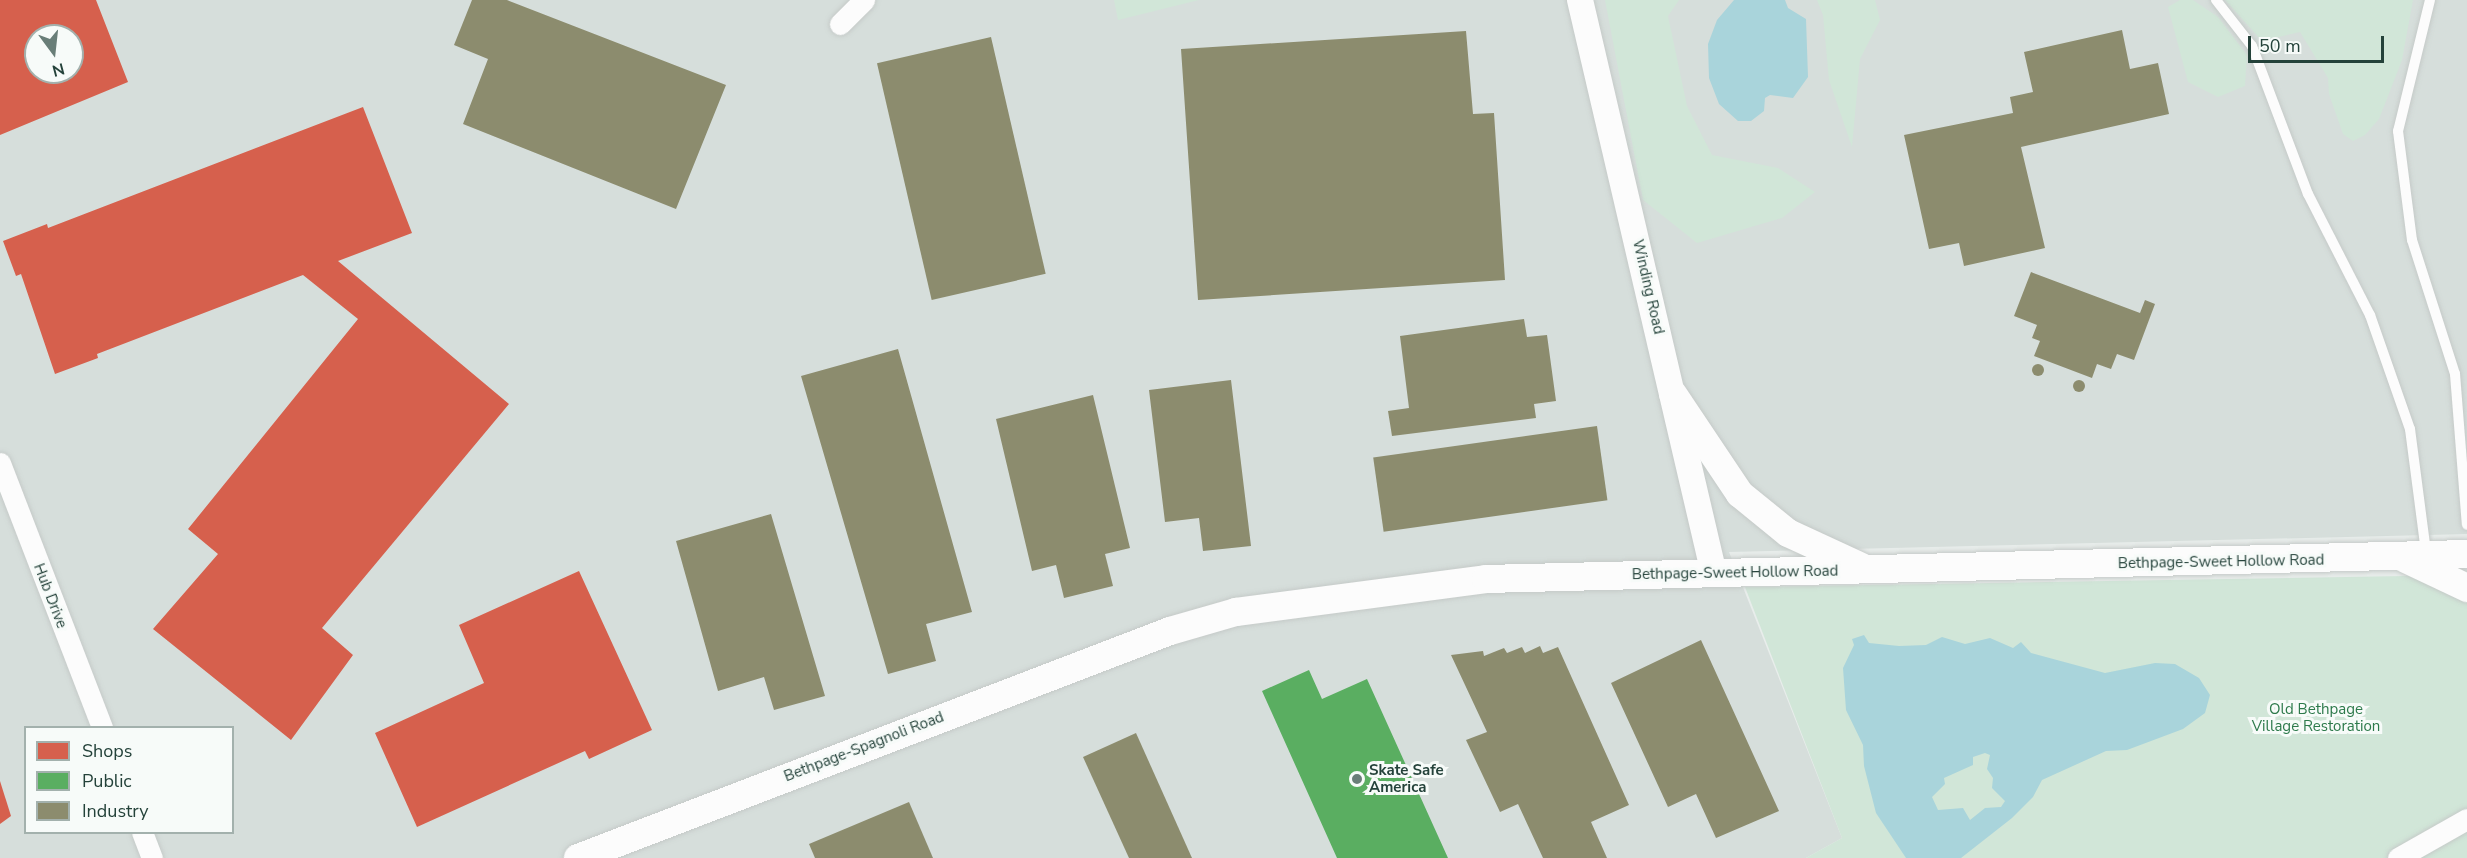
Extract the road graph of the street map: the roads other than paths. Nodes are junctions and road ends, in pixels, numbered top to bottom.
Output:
1 (864, 0) edge
2 (1580, 0) edge
3 (2216, 0) edge
4 (2430, 0) edge
5 (840, 24) dead end
6 (1673, 394) junction
7 (0, 463) edge
8 (2467, 525) edge
9 (2467, 554) edge
10 (2414, 556) junction
11 (1869, 570) junction
12 (1714, 574) junction
13 (2467, 588) edge
14 (1019, 688) joint
15 (101, 726) edge
16 (2467, 819) edge
17 (143, 834) edge
18 (152, 858) edge
19 (578, 858) edge
20 (2398, 858) edge

1 - 5 street
2 - 6 street, Winding Road
3 - 10 lane
4 - 8 lane
6 - 11 main road
6 - 12 street, Winding Road
7 - 15 street, Hub Drive
9 - 10 main road, Bethpage-Sweet Hollow Road
10 - 11 main road, Bethpage-Sweet Hollow Road
10 - 13 main road
11 - 12 main road, Bethpage-Sweet Hollow Road
12 - 14 main road, Bethpage-Sweet Hollow Road
14 - 19 main road, Bethpage-Spagnoli Road
16 - 20 street
17 - 18 street

